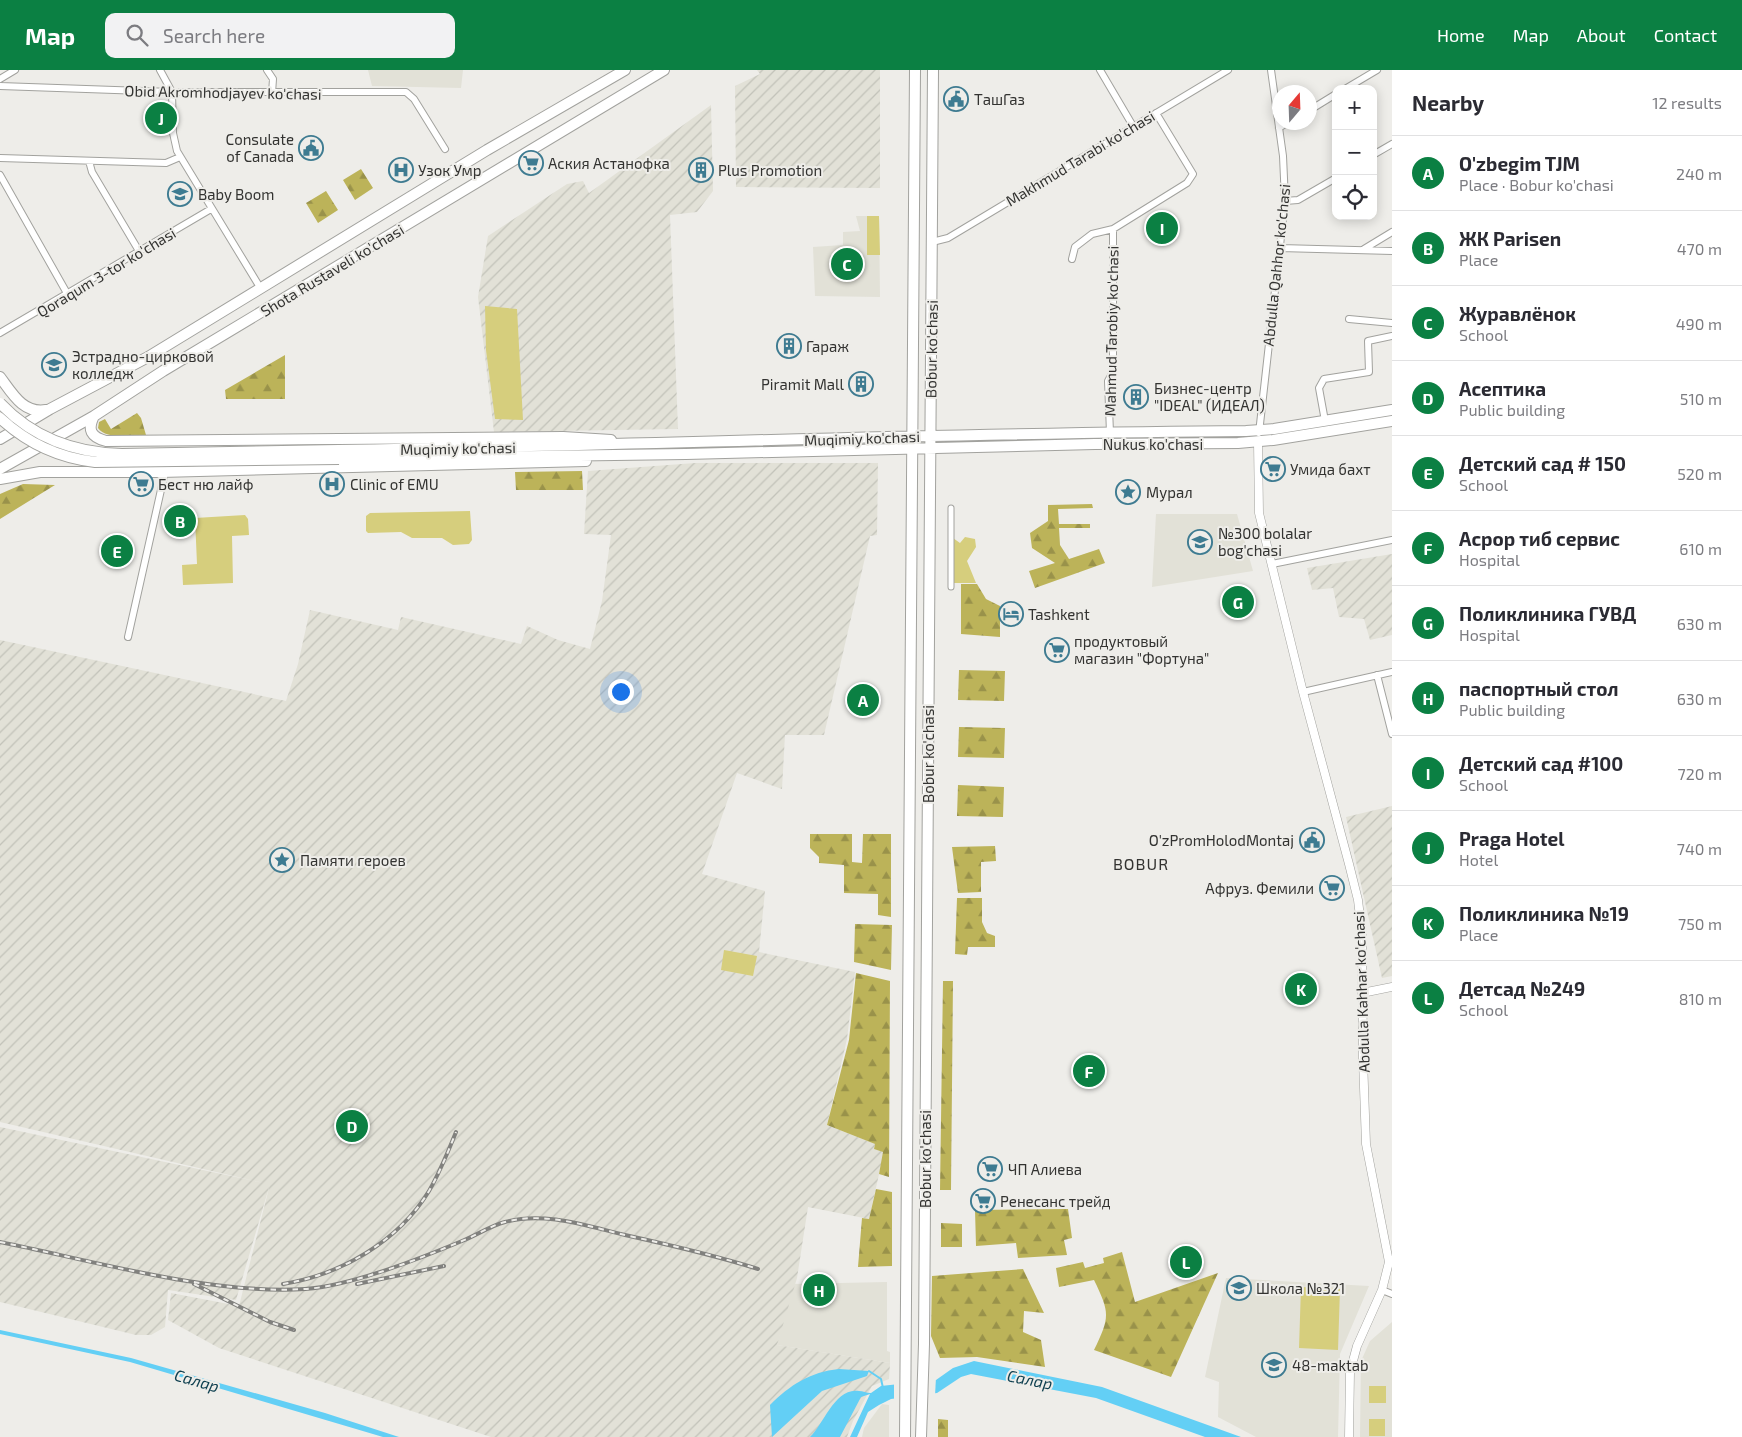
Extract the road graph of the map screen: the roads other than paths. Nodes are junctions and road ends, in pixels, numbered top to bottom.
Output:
1 (14, 70) edge
2 (160, 70) edge
3 (267, 70) edge
4 (664, 70) edge
5 (915, 70) edge
6 (933, 70) edge
7 (1100, 70) edge
8 (1228, 70) edge
9 (1271, 70) edge
10 (1377, 70) edge
11 (621, 71) edge
12 (0, 79) edge
13 (1273, 85) edge
14 (1352, 85) edge
15 (0, 86) edge
16 (172, 92) junction
17 (272, 93) junction
18 (1332, 96) edge
19 (1317, 106) edge
20 (1156, 112) junction
21 (1133, 126) junction
22 (1279, 130) edge
23 (1392, 144) edge
24 (445, 149) dead end
25 (1377, 153) edge
26 (180, 157) junction
27 (0, 158) edge
28 (89, 161) junction
29 (0, 175) edge
30 (1332, 180) edge
31 (1285, 201) junction
32 (211, 209) junction
33 (1113, 229) junction
34 (1392, 232) edge
35 (932, 242) junction
36 (1280, 248) junction
37 (1363, 250) junction
38 (1392, 251) edge
39 (139, 252) junction
40 (1072, 259) dead end
41 (914, 277) junction
42 (932, 277) junction
43 (260, 289) junction
44 (68, 295) junction
45 (1349, 319) dead end
46 (1392, 323) edge
47 (0, 333) edge
48 (1392, 336) edge
49 (0, 377) edge
50 (0, 403) edge
51 (50, 409) junction
52 (1392, 410) edge
53 (94, 416) junction
54 (0, 418) edge
55 (1325, 421) junction
56 (1392, 421) edge
57 (1259, 430) junction
58 (1110, 433) junction
59 (913, 436) junction
60 (930, 436) junction
61 (0, 439) edge
62 (803, 439) junction
63 (139, 441) junction
64 (1258, 442) junction
65 (684, 443) junction
66 (912, 448) junction
67 (929, 448) junction
68 (802, 451) junction
69 (686, 454) junction
70 (339, 455) junction
71 (0, 469) edge
72 (139, 472) junction
73 (165, 472) junction
74 (0, 479) edge
75 (951, 508) dead end
76 (1392, 540) edge
77 (1272, 564) junction
78 (951, 587) dead end
79 (128, 637) dead end
80 (1392, 672) edge
81 (1377, 675) junction
82 (1302, 692) junction
83 (1392, 734) edge
84 (911, 742) junction
85 (928, 742) junction
86 (1392, 987) edge
87 (1362, 993) junction
88 (1382, 1290) junction
89 (1392, 1294) edge
90 (907, 1343) junction
91 (924, 1344) junction
92 (905, 1437) edge
93 (921, 1437) edge
94 (1349, 1437) edge

1 - 12 street
2 - 16 street
3 - 17 street
4 - 53 main road, Shota Rustaveli ko'chasi
5 - 41 main road, Bobur ko'chasi
6 - 35 main road, Bobur ko'chasi
7 - 21 street
8 - 20 street, Makhmud Tarabi ko'chasi
9 - 13 street, Abdulla Qahhor ko'chasi
10 - 14 street
11 - 43 main road, Shota Rustaveli ko'chasi
15 - 16 street, Obid Akromhodjayev ko'chasi
16 - 17 street, Obid Akromhodjayev ko'chasi
16 - 26 street
17 - 24 street, Obid Akromhodjayev ko'chasi
18 - 19 street
20 - 21 street, Makhmud Tarabi ko'chasi
20 - 33 street, Mahmud Tarobiy ko'chasi
21 - 35 street, Makhmud Tarabi ko'chasi
22 - 31 street, Abdulla Qahhor ko'chasi
23 - 25 street
26 - 28 street
26 - 32 street
27 - 28 street
28 - 39 street
29 - 44 street
30 - 31 street
31 - 36 street, Abdulla Qahhor ko'chasi
32 - 39 street, Qoraqum 3-tor ko'chasi
32 - 43 street
33 - 40 street, Mahmud Tarobiy ko'chasi
33 - 58 street, Mahmud Tarobiy ko'chasi
34 - 37 street
35 - 42 main road, Bobur ko'chasi
36 - 37 street
36 - 57 street, Abdulla Qahhor ko'chasi
37 - 38 street
39 - 44 street, Qoraqum 3-tor ko'chasi
41 - 42 main road
41 - 59 main road, Bobur ko'chasi
42 - 60 main road, Bobur ko'chasi
43 - 51 main road, Shota Rustaveli ko'chasi
44 - 47 street, Qoraqum 3-tor ko'chasi
45 - 46 street
48 - 55 street
49 - 51 main road
50 - 70 main road, Muqimiy ko'chasi, bridge
51 - 61 main road, Shota Rustaveli ko'chasi
52 - 55 main road, Nukus ko'chasi
53 - 63 main road
53 - 71 main road, Shota Rustaveli ko'chasi
54 - 70 main road, Muqimiy ko'chasi, bridge
55 - 57 main road, Nukus ko'chasi
56 - 64 main road, Nukus ko'chasi
57 - 58 main road, Nukus ko'chasi
57 - 64 street, Abdulla Kahhar ko'chasi
58 - 60 main road, Nukus ko'chasi
59 - 60 main road, Muqimiy ko'chasi
59 - 62 main road, Muqimiy ko'chasi
59 - 66 main road, Bobur ko'chasi
60 - 67 main road, Bobur ko'chasi
62 - 65 main road, Muqimiy ko'chasi
62 - 68 main road
63 - 65 main road
63 - 72 main road
64 - 67 main road, Nukus ko'chasi
64 - 77 street, Abdulla Kahhar ko'chasi
65 - 70 main road, Muqimiy ko'chasi
66 - 67 main road, Nukus ko'chasi
66 - 68 main road, Muqimiy ko'chasi
66 - 84 main road, Bobur ko'chasi
67 - 85 main road, Bobur ko'chasi
68 - 69 main road, Muqimiy ko'chasi
69 - 70 main road, Muqimiy ko'chasi
69 - 73 main road
72 - 73 main road
72 - 74 main road
73 - 79 street
75 - 78 street
76 - 77 street
77 - 82 street, Abdulla Kahhar ko'chasi
80 - 81 street
81 - 82 street
81 - 83 street
82 - 87 street, Abdulla Kahhar ko'chasi
84 - 85 main road
84 - 90 main road, Bobur ko'chasi
85 - 91 main road, Bobur ko'chasi
86 - 87 street
87 - 88 street, Abdulla Kahhar ko'chasi
88 - 89 street
88 - 94 street, Abdulla Kahhar ko'chasi
90 - 91 main road
90 - 92 main road, Bobur ko'chasi
91 - 93 main road, Bobur ko'chasi

